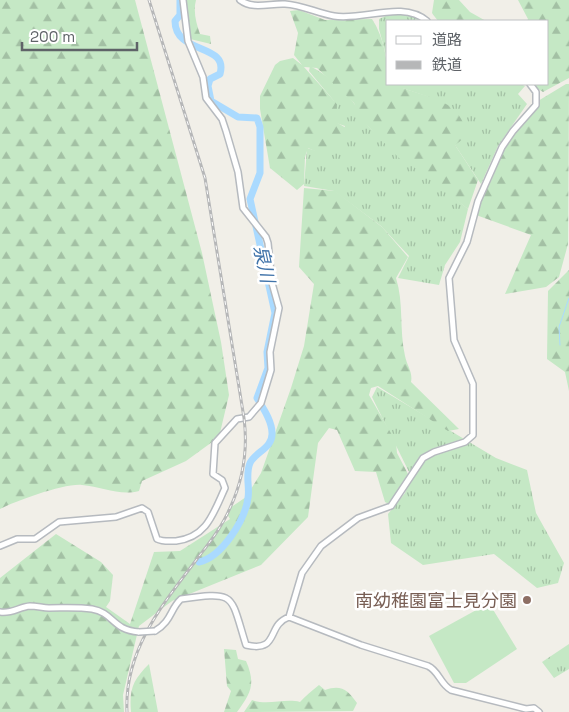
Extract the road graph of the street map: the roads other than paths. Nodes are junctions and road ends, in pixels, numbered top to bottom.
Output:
1 (183, 0) edge
2 (240, 0) edge
3 (426, 20) edge
4 (531, 85) edge
5 (0, 546) edge
6 (0, 612) edge
7 (289, 617) junction
8 (539, 712) edge

1 - 5 street
2 - 3 street
4 - 7 street
6 - 7 street, bridge
7 - 8 street

